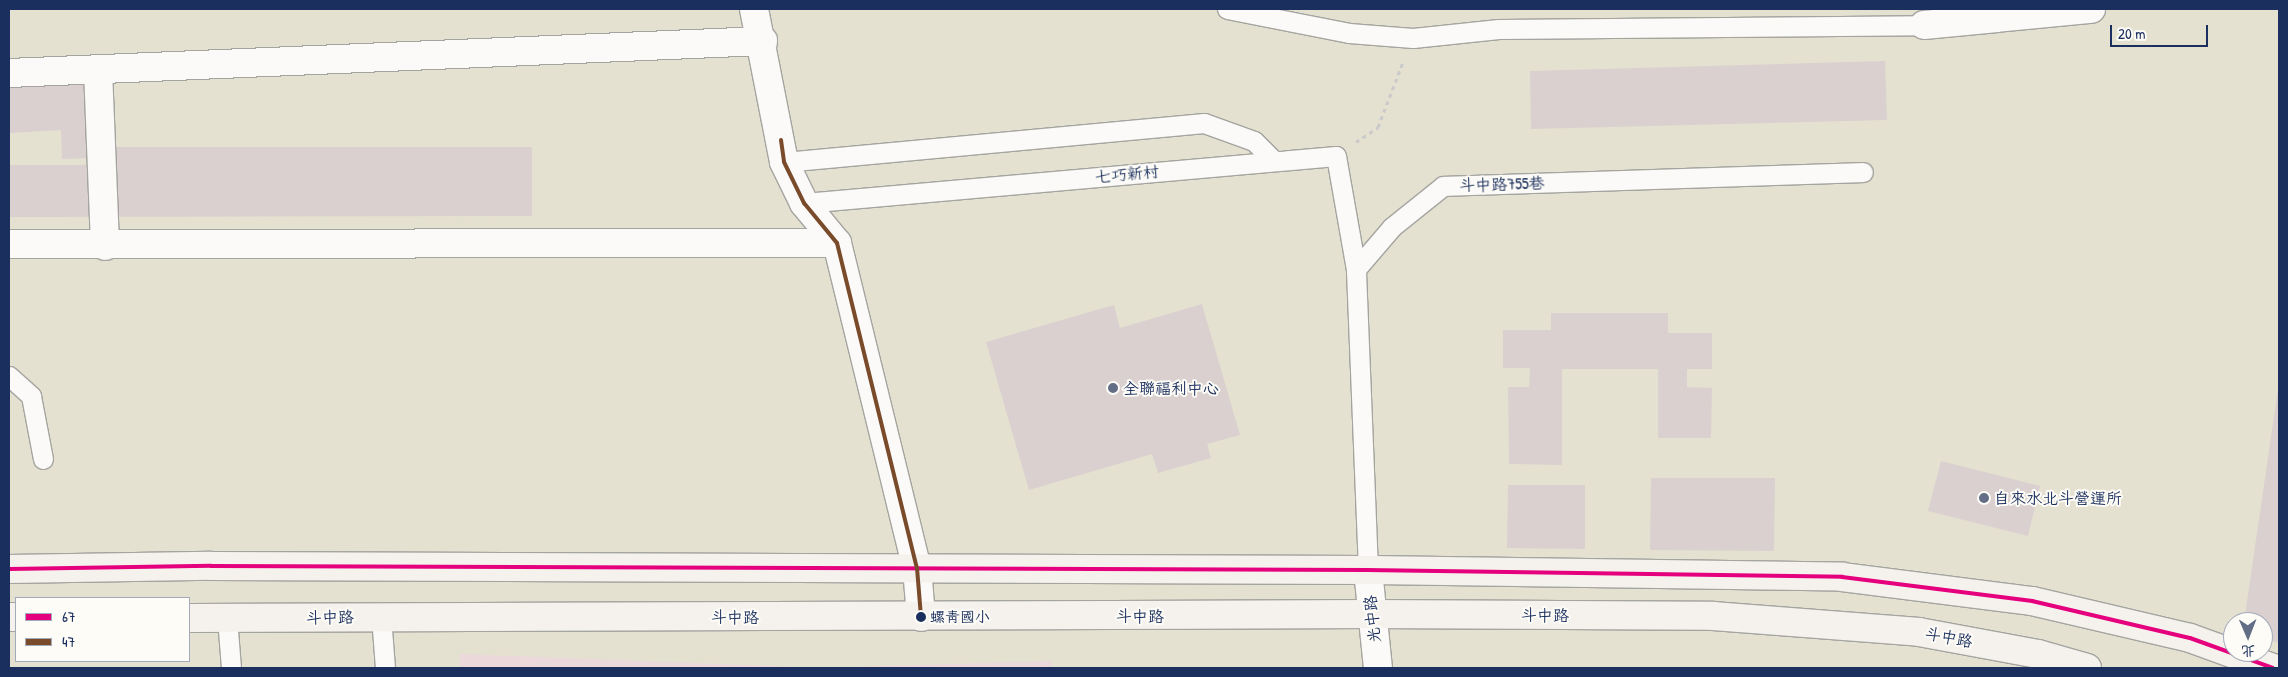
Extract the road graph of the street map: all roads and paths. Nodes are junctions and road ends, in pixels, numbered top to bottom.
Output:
1 (754, 9) edge
2 (1227, 9) edge
3 (2091, 9) edge
4 (1924, 25) joint
5 (1413, 38) junction
6 (763, 41) junction
7 (98, 70) junction
8 (9, 73) edge
9 (1336, 156) junction
10 (1274, 161) junction
11 (784, 162) junction
12 (1862, 172) dead end
13 (804, 203) junction
14 (837, 243) junction
15 (9, 244) edge
16 (105, 246) junction
17 (1356, 269) junction
18 (9, 376) edge
19 (43, 459) dead end
20 (917, 568) junction
21 (9, 569) edge
22 (1368, 570) junction
23 (1712, 573) junction
24 (1370, 614) junction
25 (381, 616) junction
26 (1713, 616) junction
27 (921, 617) junction
28 (190, 618) edge
29 (227, 618) junction
30 (231, 668) edge
31 (385, 668) edge
32 (1378, 668) edge
33 (2087, 668) edge
34 (2273, 668) edge

1 - 6 street
2 - 5 lane
3 - 4 street
4 - 5 lane
5 - 9 path
6 - 7 street
6 - 11 street
7 - 8 street
7 - 16 street
9 - 10 lane, 七巧新村
9 - 17 lane
10 - 11 lane
10 - 13 lane, 七巧新村
11 - 13 street
12 - 17 lane, 斗中路755巷
13 - 14 street
14 - 16 street
14 - 20 street
15 - 16 street
17 - 22 lane
18 - 19 lane
20 - 21 main road
20 - 22 main road
20 - 27 street
22 - 23 main road
22 - 24 street, 光中路
23 - 26 main road
23 - 34 main road
24 - 26 main road, 斗中路
24 - 27 main road, 斗中路
24 - 32 street, 光中路
25 - 27 main road, 斗中路
25 - 29 main road, 斗中路
25 - 31 lane
26 - 33 main road, 斗中路
28 - 29 main road, 斗中路
29 - 30 lane

